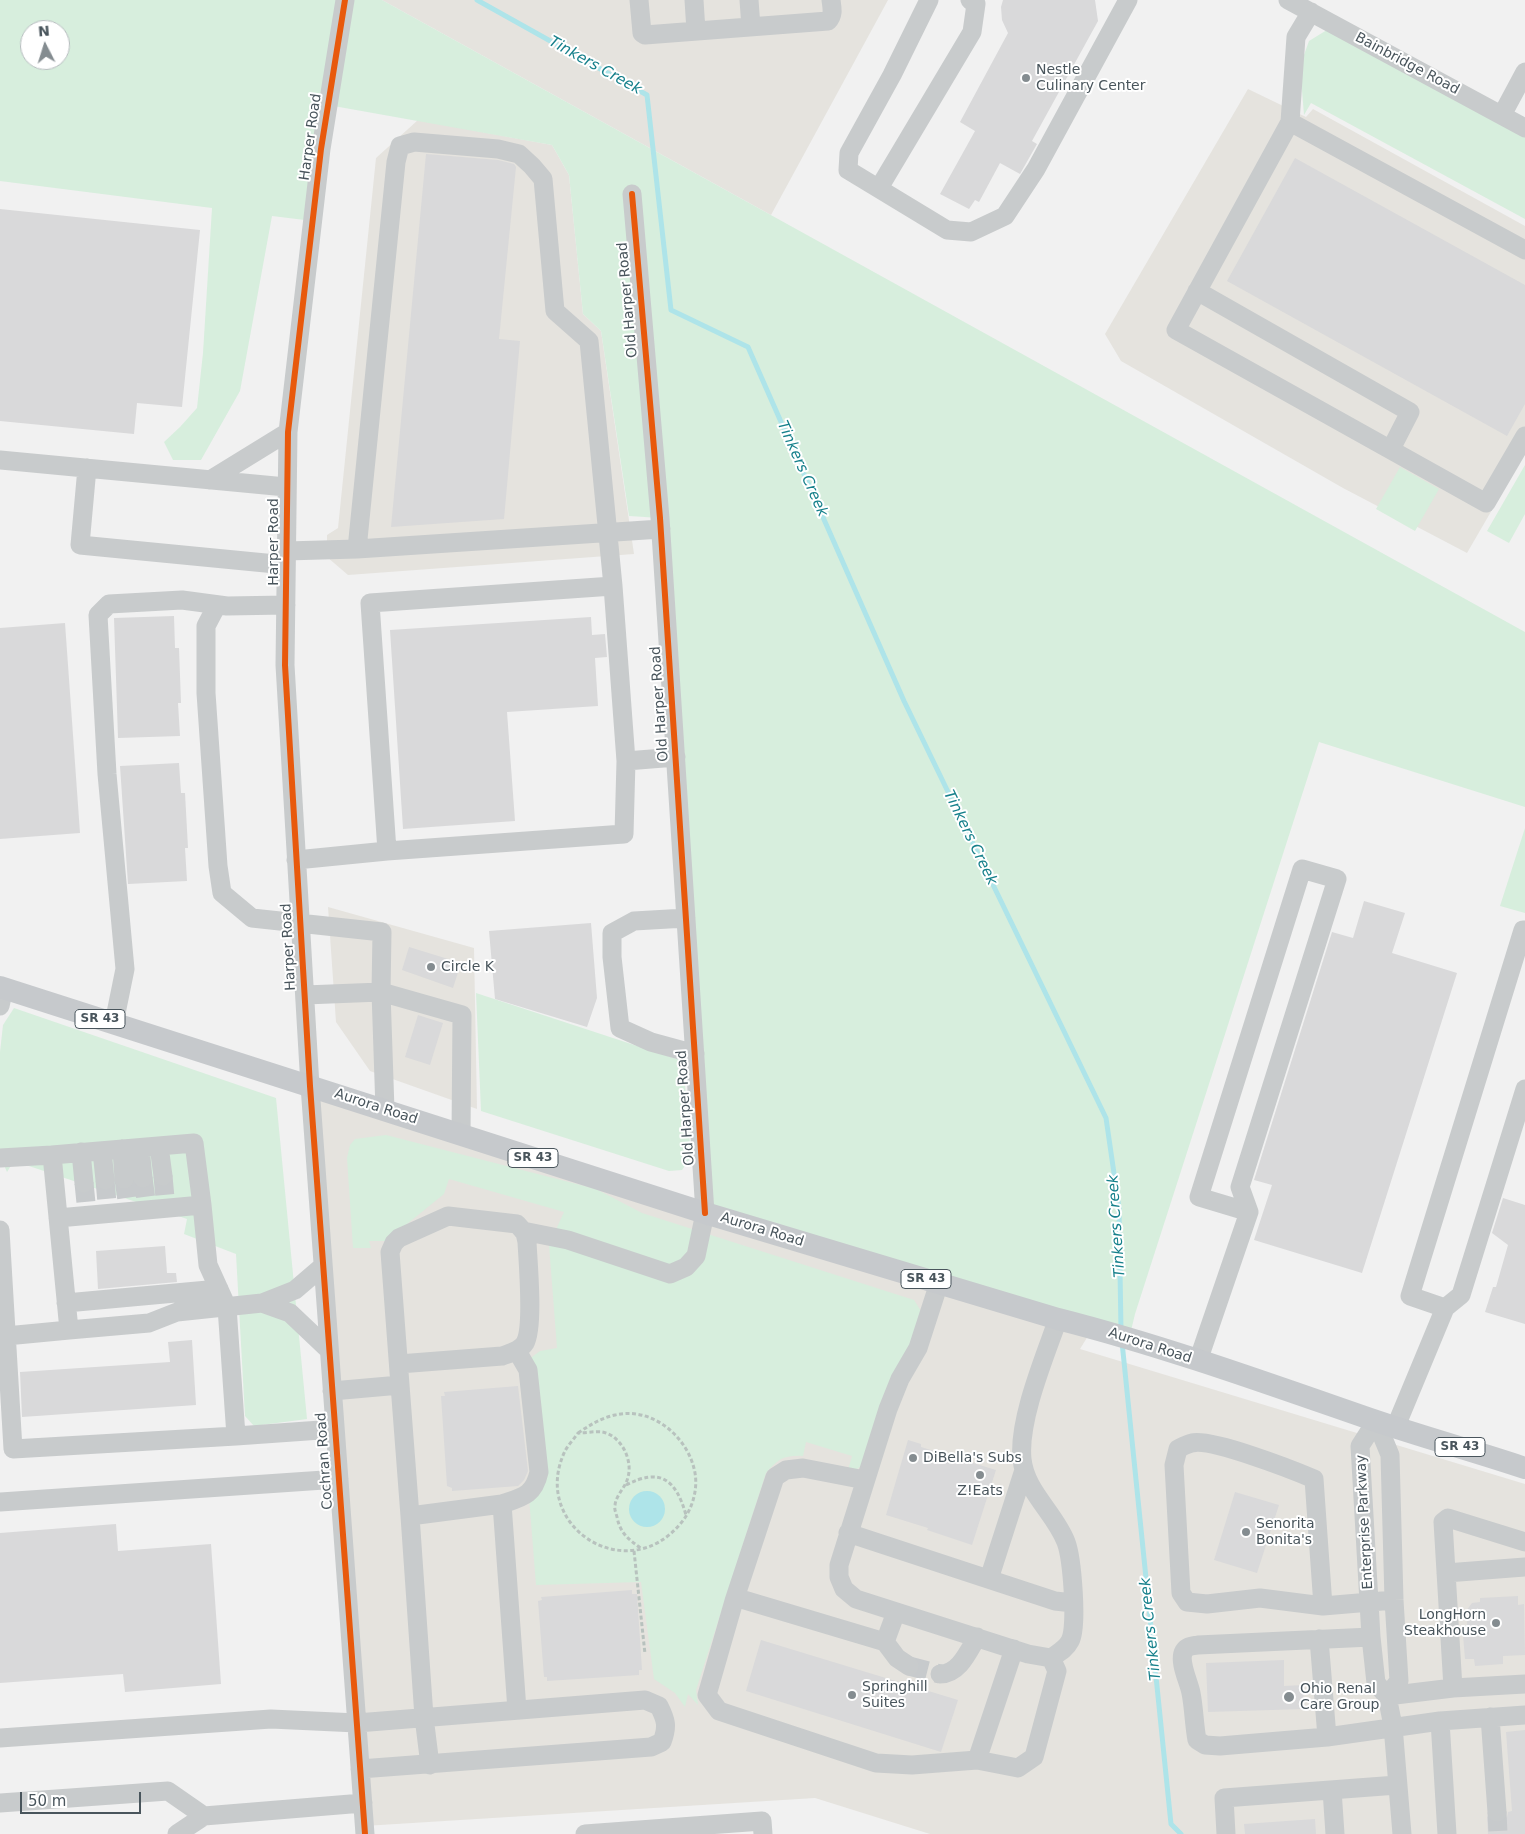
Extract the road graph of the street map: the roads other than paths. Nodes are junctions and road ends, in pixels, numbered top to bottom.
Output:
1 (345, 0) edge
2 (639, 0) edge
3 (694, 0) edge
4 (749, 0) edge
5 (831, 0) edge
6 (929, 0) edge
7 (970, 0) edge
8 (1128, 0) edge
9 (1288, 0) edge
10 (1312, 12) junction
11 (751, 27) junction
12 (696, 31) junction
13 (1525, 72) edge
14 (1502, 116) junction
15 (1290, 122) junction
16 (1525, 128) edge
17 (879, 188) junction
18 (632, 194) dead end
19 (1525, 250) edge
20 (1197, 291) junction
21 (288, 432) junction
22 (1525, 436) edge
23 (1391, 450) junction
24 (0, 460) edge
25 (87, 468) junction
26 (210, 480) junction
27 (286, 487) junction
28 (661, 528) junction
29 (607, 531) junction
30 (357, 549) junction
31 (286, 558) junction
32 (613, 586) junction
33 (218, 605) junction
34 (286, 605) junction
35 (676, 757) junction
36 (626, 761) junction
37 (387, 851) junction
38 (296, 860) junction
39 (686, 918) junction
40 (300, 922) junction
41 (1525, 930) edge
42 (382, 992) junction
43 (1, 993) edge
44 (304, 995) junction
45 (114, 1024) junction
46 (695, 1054) junction
47 (310, 1086) junction
48 (1525, 1089) edge
49 (385, 1110) junction
50 (461, 1134) junction
51 (159, 1146) junction
52 (131, 1148) junction
53 (102, 1151) junction
54 (81, 1152) junction
55 (52, 1155) junction
56 (0, 1158) edge
57 (163, 1176) tunnel mouth
58 (143, 1178) tunnel mouth
59 (124, 1179) tunnel mouth
60 (104, 1180) tunnel mouth
61 (84, 1183) tunnel mouth
62 (202, 1205) junction
63 (1249, 1212) junction
64 (706, 1213) junction
65 (58, 1218) junction
66 (0, 1230) edge
67 (523, 1231) junction
68 (323, 1266) junction
69 (939, 1283) junction
70 (219, 1289) junction
71 (66, 1303) junction
72 (262, 1303) junction
73 (227, 1307) junction
74 (1445, 1308) junction
75 (1058, 1319) junction
76 (69, 1330) junction
77 (6, 1336) junction
78 (330, 1350) junction
79 (517, 1351) junction
80 (1198, 1361) junction
81 (399, 1364) junction
82 (400, 1385) junction
83 (332, 1391) junction
84 (1386, 1423) junction
85 (335, 1429) junction
86 (236, 1436) junction
87 (1525, 1468) edge
88 (1024, 1470) junction
89 (339, 1479) junction
90 (865, 1480) junction
91 (0, 1502) edge
92 (502, 1504) junction
93 (410, 1516) junction
94 (848, 1534) junction
95 (1525, 1542) edge
96 (1525, 1567) edge
97 (1446, 1573) junction
98 (989, 1580) junction
99 (1394, 1600) junction
100 (734, 1601) junction
101 (1073, 1602) junction
102 (1369, 1602) junction
103 (1323, 1606) junction
104 (896, 1612) junction
105 (977, 1638) junction
106 (1371, 1638) junction
107 (1319, 1639) junction
108 (885, 1642) junction
109 (1014, 1649) junction
110 (1051, 1658) junction
111 (909, 1666) tunnel mouth
112 (940, 1674) tunnel mouth
113 (1525, 1684) edge
114 (1453, 1688) junction
115 (1387, 1696) junction
116 (517, 1710) junction
117 (1525, 1715) edge
118 (424, 1717) junction
119 (1490, 1717) junction
120 (1440, 1721) junction
121 (357, 1723) junction
122 (1393, 1726) junction
123 (1327, 1737) junction
124 (0, 1738) edge
125 (977, 1760) junction
126 (430, 1765) junction
127 (360, 1769) junction
128 (1397, 1785) junction
129 (1332, 1790) junction
130 (0, 1803) edge
131 (363, 1803) junction
132 (1496, 1812) tunnel mouth
133 (204, 1816) junction
134 (177, 1834) edge
135 (365, 1834) edge
136 (586, 1834) edge
137 (763, 1834) edge
138 (1226, 1834) edge
139 (1335, 1834) edge
140 (1402, 1834) edge
141 (1447, 1834) edge

1 - 21 street, Harper Road
2 - 12 street
3 - 12 street
4 - 11 street
5 - 11 street
6 - 17 street
7 - 17 street
8 - 17 street
9 - 10 street, Bainbridge Road
10 - 14 street, Bainbridge Road
10 - 15 street
11 - 12 street
13 - 14 street
14 - 16 street, Bainbridge Road
15 - 19 street
15 - 20 street
18 - 28 street, Old Harper Road
20 - 23 street
20 - 23 street
21 - 26 street
21 - 27 street, Harper Road
22 - 23 street
24 - 25 street
25 - 26 street
25 - 31 street
26 - 27 street
27 - 31 street, Harper Road
28 - 29 street
28 - 35 street, Old Harper Road
29 - 30 street
29 - 30 street
29 - 32 street
30 - 31 street
31 - 34 street, Harper Road
32 - 36 street
32 - 37 street
33 - 34 street
33 - 40 street
33 - 45 street
34 - 38 street, Harper Road
35 - 36 street
35 - 39 street, Old Harper Road
36 - 37 street
37 - 38 street
38 - 40 street, Harper Road
39 - 46 street, Old Harper Road
39 - 46 street
40 - 42 street
40 - 44 street, Harper Road
41 - 74 street
42 - 44 street
42 - 49 street
42 - 50 street
43 - 45 main road, Aurora Road / SR 43
44 - 47 street, Harper Road
45 - 47 main road, Aurora Road / SR 43
46 - 64 street, Old Harper Road
47 - 49 main road, Aurora Road / SR 43
47 - 68 street, Cochran Road
48 - 74 street
49 - 50 main road, Aurora Road / SR 43
50 - 64 main road, Aurora Road / SR 43
51 - 52 street
51 - 57 street
51 - 62 street
52 - 53 street
52 - 58 street
52 - 59 street
53 - 54 street
53 - 60 street
54 - 55 street
54 - 61 street
55 - 56 street
55 - 65 street
62 - 65 street
62 - 70 street
63 - 63 street
63 - 80 street
64 - 67 street, Old Harper Road
64 - 69 main road, Aurora Road / SR 43
65 - 71 street
66 - 77 street
67 - 79 street
67 - 81 street
68 - 72 street
68 - 78 street, Cochran Road
69 - 75 main road, Aurora Road / SR 43
69 - 90 street
70 - 71 street
70 - 73 street
71 - 76 street
72 - 73 street
72 - 78 street
73 - 76 street
73 - 86 street
74 - 84 street
75 - 80 main road, Aurora Road / SR 43
75 - 88 street
76 - 77 street
77 - 86 street
78 - 83 street, Cochran Road
79 - 81 street
79 - 92 street
80 - 84 main road, Aurora Road / SR 43
81 - 82 street
82 - 83 street
82 - 93 street
83 - 85 street, Cochran Road
84 - 87 main road, Aurora Road / SR 43
84 - 99 street, Enterprise Parkway
84 - 102 street, Enterprise Parkway
85 - 86 street
85 - 89 street, Cochran Road
88 - 98 street
88 - 101 street
89 - 91 street
89 - 121 street, Cochran Road
90 - 94 street
90 - 100 street
92 - 93 street
92 - 116 street
93 - 118 street
94 - 98 street
94 - 104 street
95 - 97 street
96 - 97 street
97 - 114 street
98 - 101 street
99 - 102 street
99 - 115 street, Enterprise Parkway
100 - 108 street
100 - 125 street
101 - 110 street
102 - 103 street
102 - 106 street, Enterprise Parkway
103 - 103 street
104 - 105 street
104 - 108 street
105 - 109 street
105 - 112 street
106 - 107 street
106 - 115 street, Enterprise Parkway
107 - 123 street
107 - 123 street
108 - 111 street
109 - 110 street
109 - 125 street
110 - 125 street
113 - 114 street
114 - 115 street
115 - 122 street, Enterprise Parkway
116 - 118 street
116 - 126 street
117 - 119 street
118 - 121 street
118 - 126 street
119 - 120 street
119 - 132 street
120 - 122 street
120 - 141 street
121 - 124 street
121 - 127 street, Cochran Road
122 - 123 street
122 - 128 street, Enterprise Parkway
126 - 127 street
127 - 131 street, Cochran Road
128 - 129 street
128 - 140 street, Enterprise Parkway
129 - 138 street
129 - 139 street
130 - 133 street
131 - 133 street
131 - 135 street, Cochran Road
133 - 134 street
136 - 137 street

